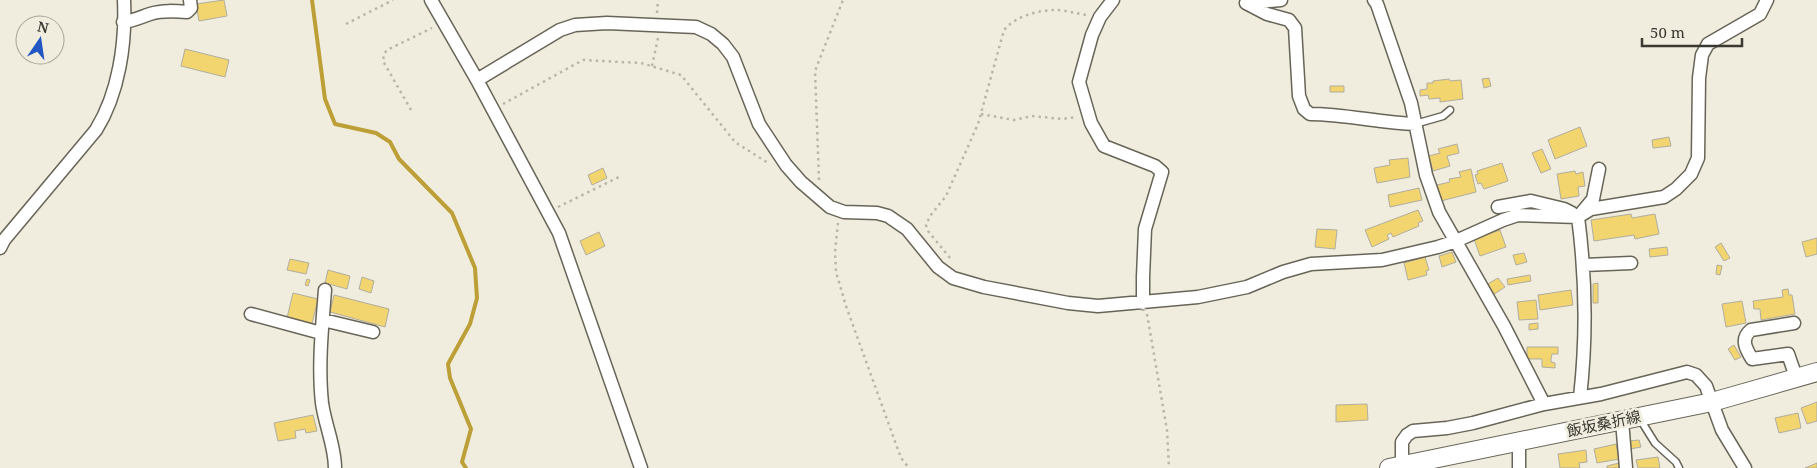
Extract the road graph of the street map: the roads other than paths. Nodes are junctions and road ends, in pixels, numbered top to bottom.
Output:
1 (124, 0) edge
2 (190, 0) edge
3 (431, 0) edge
4 (1114, 0) edge
5 (1281, 0) edge
6 (1374, 0) edge
7 (1767, 0) edge
8 (1244, 2) edge
9 (123, 22) junction
10 (477, 80) junction
11 (1450, 110) dead end
12 (1415, 124) junction
13 (1600, 169) dead end
14 (1498, 207) dead end
15 (1578, 216) junction
16 (1456, 242) junction
17 (0, 248) edge
18 (1631, 263) dead end
19 (1584, 265) junction
20 (325, 290) dead end
21 (1143, 303) junction
22 (251, 314) dead end
23 (1794, 323) dead end
24 (322, 327) junction
25 (373, 332) dead end
26 (1817, 372) edge
27 (1796, 378) junction
28 (1580, 397) junction
29 (1712, 402) junction
30 (1544, 404) junction
31 (1630, 419) junction
32 (1520, 442) junction
33 (1457, 461) edge
34 (1403, 466) edge
35 (335, 468) edge
36 (641, 468) edge
37 (1520, 468) edge
38 (1626, 468) edge
39 (1679, 468) edge
40 (1745, 468) edge

1 - 9 street
2 - 9 street
3 - 10 street
4 - 21 street
5 - 8 street
6 - 12 street
7 - 15 street
8 - 12 street
9 - 17 street
10 - 21 street
10 - 36 street
11 - 12 lane
12 - 16 street
13 - 15 street
14 - 15 street
15 - 16 street
15 - 19 street
16 - 21 street
16 - 30 street
18 - 19 street
19 - 28 street
20 - 24 street
22 - 24 street
23 - 27 street
24 - 25 street
24 - 35 street
26 - 27 main road, 飯坂桑折線
27 - 29 main road, 飯坂桑折線
28 - 29 street
28 - 30 street
29 - 31 main road, 飯坂桑折線
29 - 40 street
30 - 34 street
31 - 32 main road, 飯坂桑折線
31 - 38 street
31 - 39 lane
32 - 33 main road, 飯坂桑折線
32 - 37 street
33 - 34 main road, 飯坂桑折線

